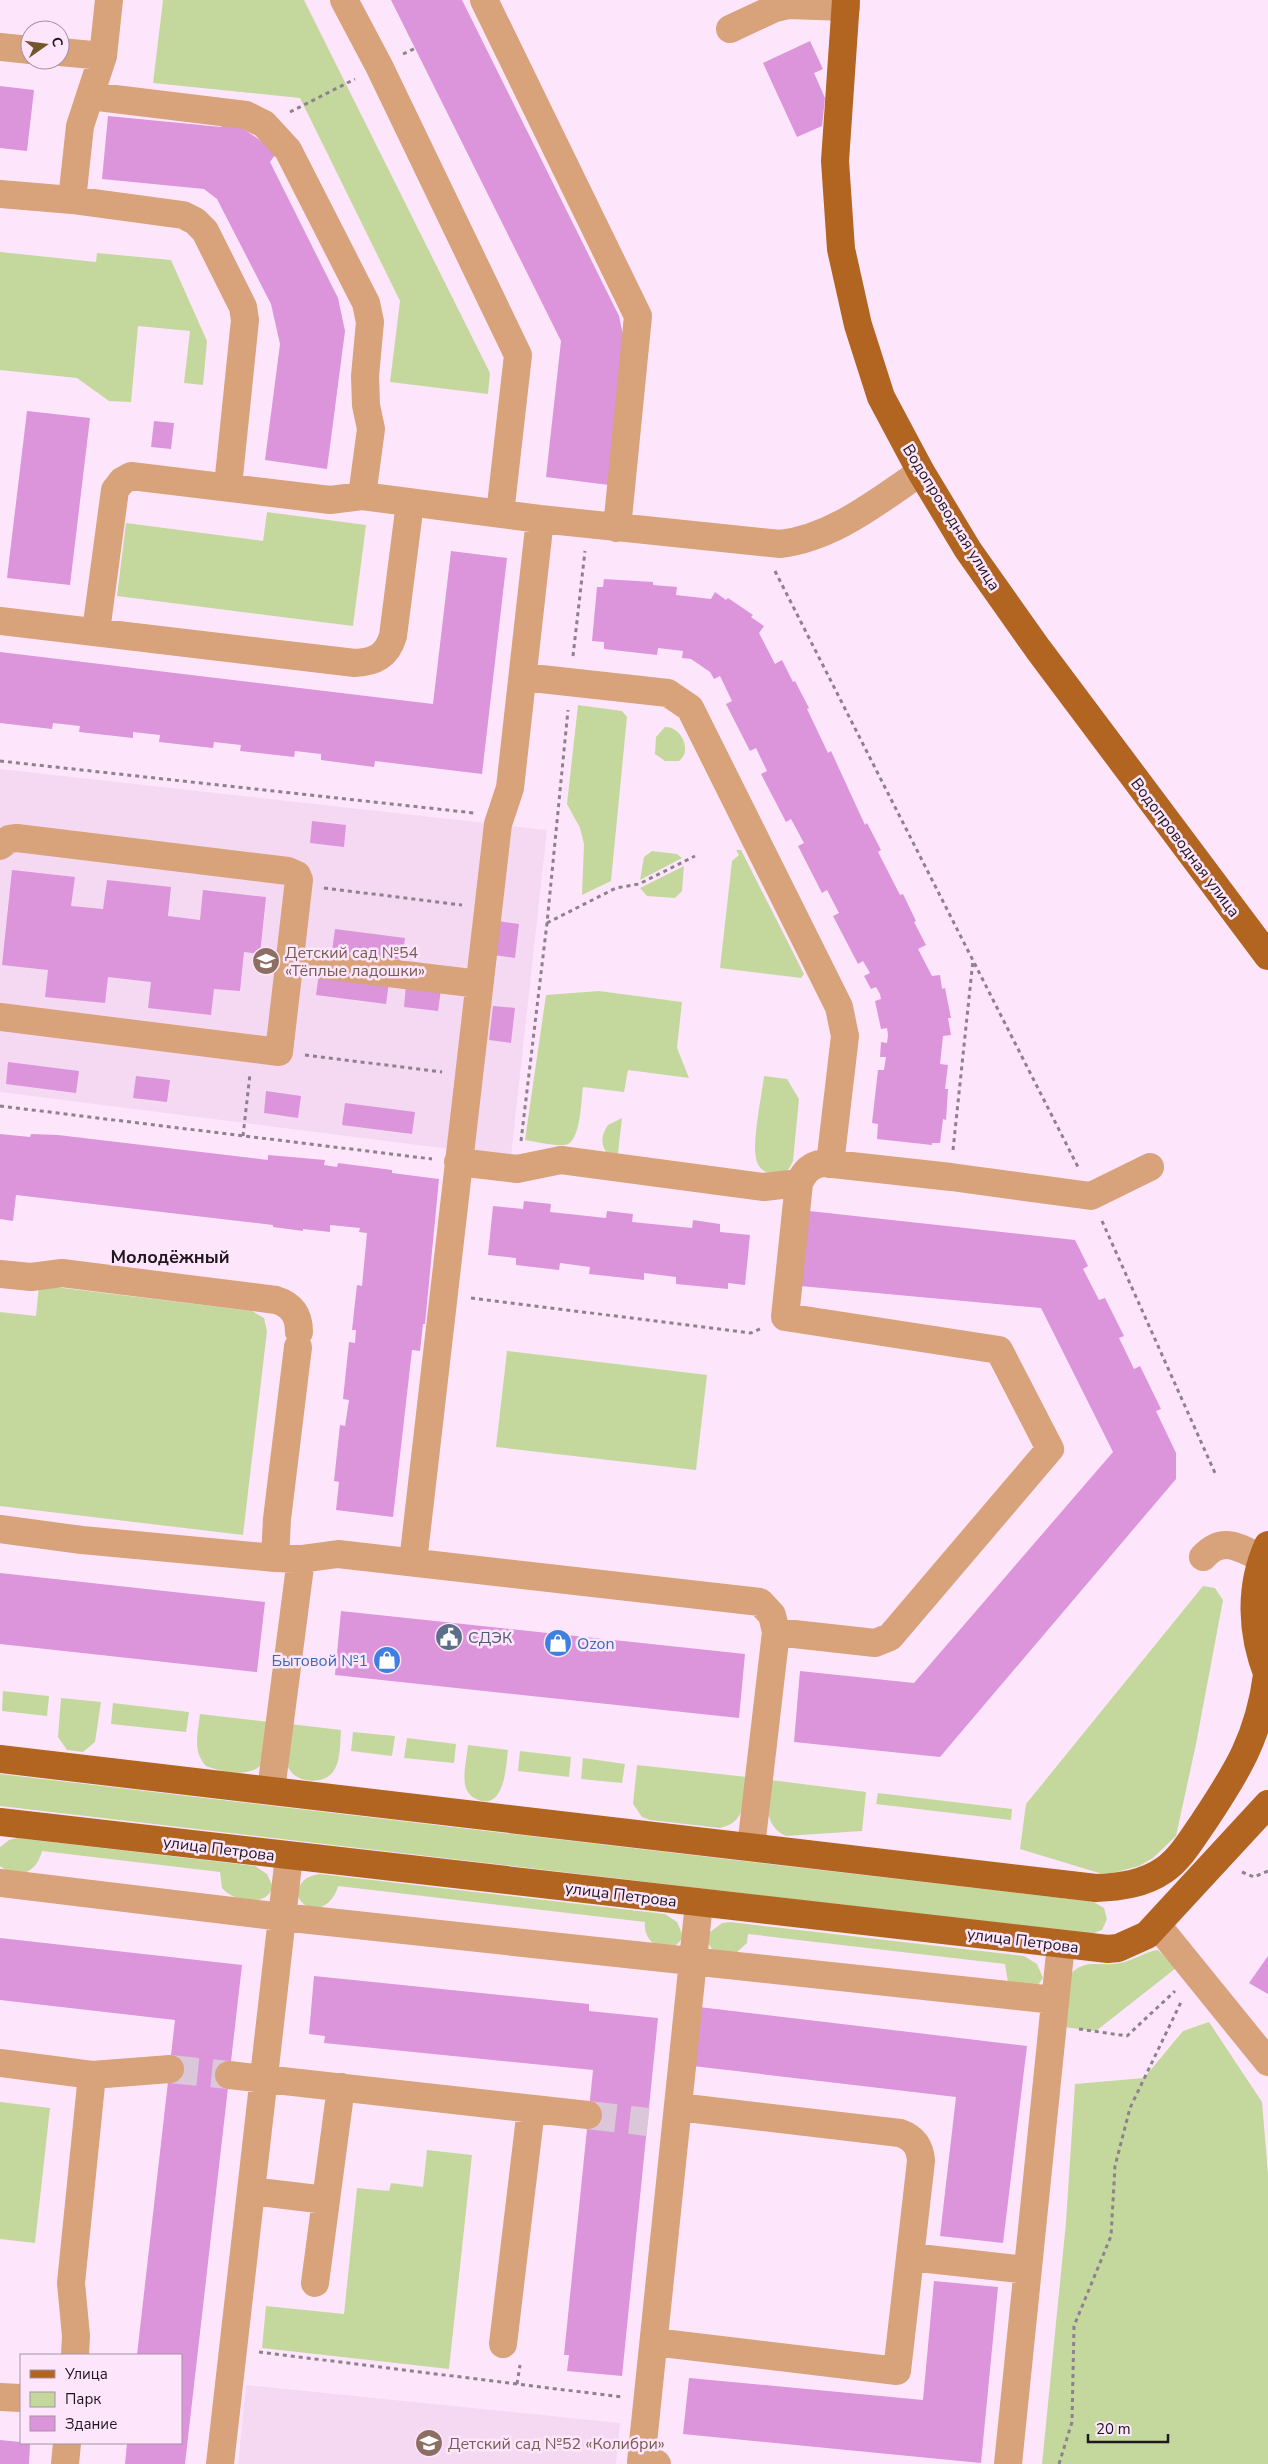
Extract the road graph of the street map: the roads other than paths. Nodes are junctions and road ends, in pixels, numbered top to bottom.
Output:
1 (109, 0) edge
2 (344, 0) edge
3 (484, 0) edge
4 (846, 3) edge
5 (730, 29) dead end
6 (0, 47) edge
7 (20, 49) edge
8 (70, 53) edge
9 (103, 56) junction
10 (90, 96) junction
11 (0, 194) edge
12 (72, 200) junction
13 (921, 472) junction
14 (228, 486) junction
15 (362, 496) junction
16 (410, 503) junction
17 (500, 514) junction
18 (540, 519) junction
19 (616, 528) junction
20 (0, 621) edge
21 (96, 631) junction
22 (523, 677) junction
23 (0, 846) edge
24 (1268, 956) edge
25 (290, 961) junction
26 (479, 984) junction
27 (0, 1018) edge
28 (458, 1162) junction
29 (830, 1164) junction
30 (1150, 1167) dead end
31 (799, 1183) junction
32 (0, 1274) edge
33 (0, 1529) edge
34 (1265, 1551) edge
35 (1203, 1557) dead end
36 (288, 1559) junction
37 (413, 1562) junction
38 (776, 1632) junction
39 (1268, 1675) edge
40 (0, 1759) edge
41 (271, 1790) junction
42 (1268, 1804) edge
43 (0, 1822) edge
44 (751, 1847) junction
45 (289, 1856) junction
46 (0, 1883) edge
47 (699, 1903) junction
48 (282, 1917) junction
49 (1157, 1925) junction
50 (1061, 1944) junction
51 (693, 1960) junction
52 (1053, 2013) junction
53 (1268, 2062) edge
54 (0, 2063) edge
55 (170, 2069) tunnel mouth
56 (92, 2075) junction
57 (229, 2075) tunnel mouth
58 (265, 2079) junction
59 (341, 2087) junction
60 (678, 2107) junction
61 (531, 2109) junction
62 (588, 2116) tunnel mouth
63 (251, 2191) junction
64 (326, 2200) junction
65 (910, 2257) junction
66 (1027, 2270) junction
67 (315, 2283) dead end
68 (654, 2342) junction
69 (503, 2344) dead end
70 (74, 2354) edge
71 (0, 2397) edge
72 (20, 2398) edge
73 (67, 2444) edge
74 (65, 2464) edge
75 (220, 2464) edge
76 (657, 2464) edge
77 (1008, 2464) edge

1 - 9 lane
2 - 17 lane
3 - 19 lane
4 - 5 lane
4 - 13 main road, Водопроводная улица
6 - 7 lane
8 - 9 lane
9 - 10 lane
10 - 12 lane
10 - 15 lane
11 - 12 lane
12 - 14 lane
13 - 19 lane
13 - 24 main road, Водопроводная улица
14 - 15 lane
14 - 21 lane
15 - 16 lane
16 - 17 lane
16 - 21 lane
17 - 18 lane
18 - 19 lane
18 - 22 lane
20 - 21 lane
22 - 26 lane
22 - 29 lane
23 - 25 lane
25 - 26 lane
25 - 27 lane
26 - 28 lane
28 - 31 lane
28 - 37 lane
29 - 30 lane
29 - 31 lane
31 - 38 lane
32 - 36 lane
33 - 36 lane
34 - 35 lane
34 - 39 main road
36 - 37 lane
36 - 41 lane
37 - 38 lane
38 - 44 lane
39 - 44 main road
40 - 41 main road
41 - 44 main road
42 - 49 main road, улица Петрова
43 - 45 main road, улица Петрова
45 - 47 main road, улица Петрова
45 - 48 lane
46 - 48 lane
47 - 50 main road, улица Петрова
47 - 51 lane
48 - 51 lane
48 - 58 lane
49 - 50 main road, улица Петрова
49 - 53 lane
50 - 52 lane
51 - 52 lane
51 - 60 lane
52 - 66 lane
54 - 56 lane
55 - 56 lane
56 - 70 lane
57 - 58 lane
58 - 59 lane
58 - 63 lane
59 - 61 lane
59 - 64 lane
60 - 65 lane
60 - 68 lane
61 - 62 lane
61 - 69 lane
63 - 64 lane
63 - 75 lane
64 - 67 lane
65 - 66 lane
65 - 68 lane
66 - 77 lane
68 - 76 lane
71 - 72 lane
73 - 74 lane

